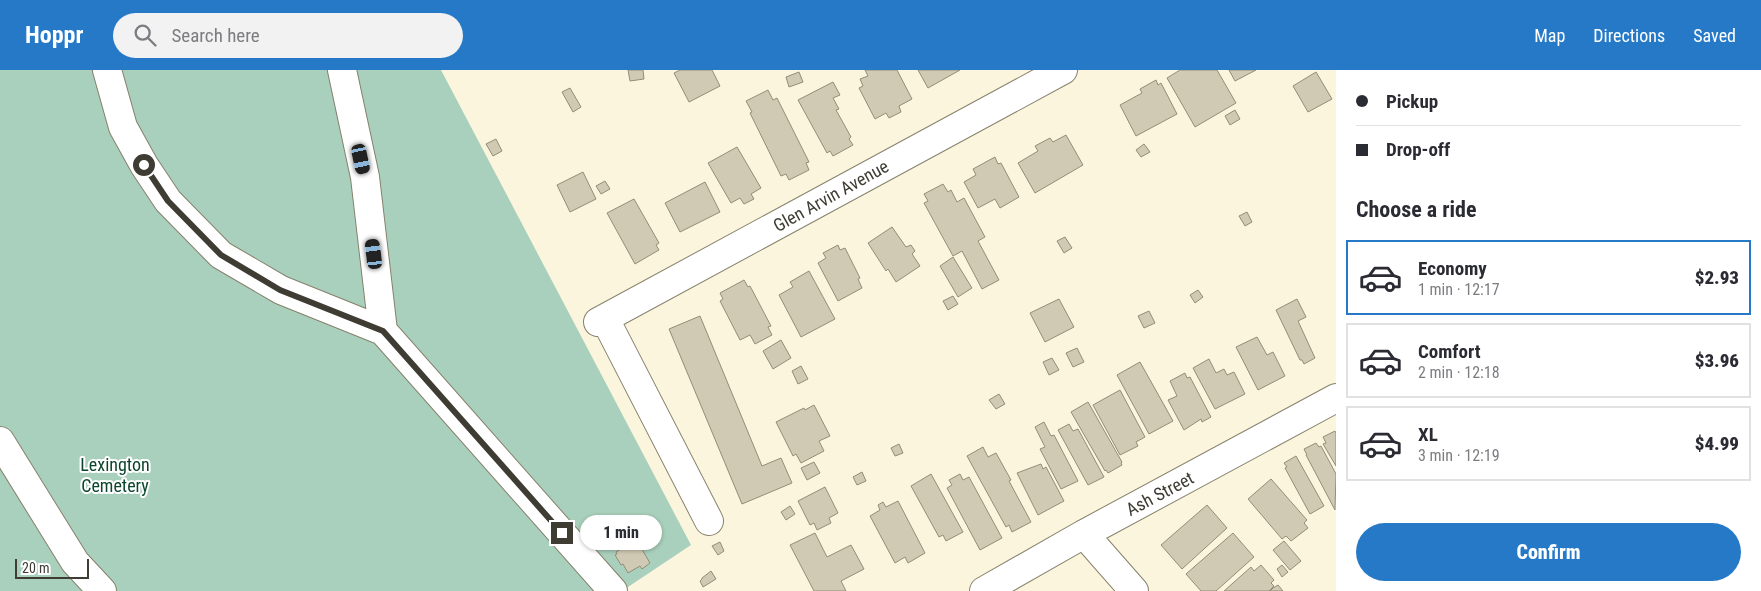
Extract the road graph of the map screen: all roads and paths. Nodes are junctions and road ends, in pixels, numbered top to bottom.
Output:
1 (107, 70) edge
2 (342, 70) edge
3 (1063, 70) edge
4 (383, 331) junction
5 (1336, 398) edge
6 (0, 441) edge
7 (709, 521) dead end
8 (1084, 534) junction
9 (102, 591) edge
10 (613, 591) edge
11 (984, 591) edge
12 (1134, 591) edge

1 - 4 street
2 - 4 street
3 - 7 street, Glen Arvin Avenue
4 - 10 street
5 - 8 street, Ash Street
6 - 9 street
8 - 11 street, Ash Street
8 - 12 street

